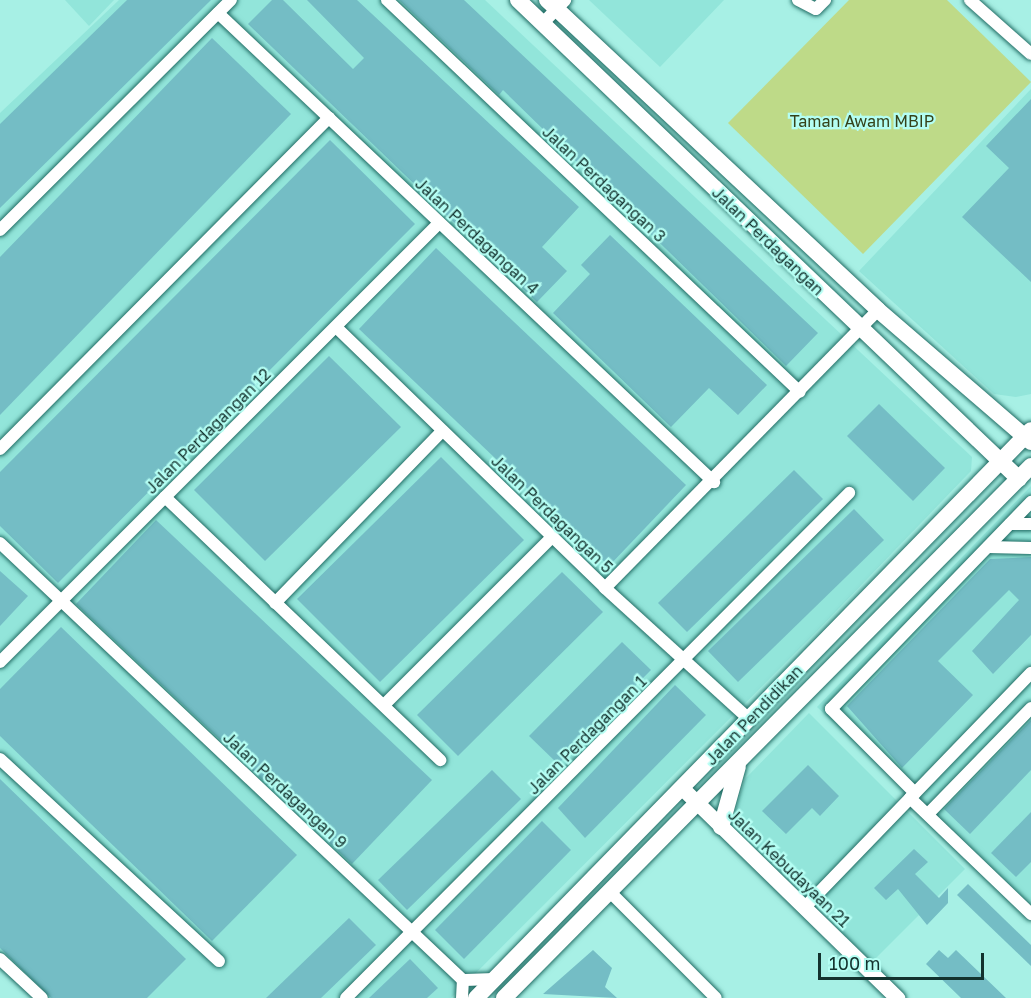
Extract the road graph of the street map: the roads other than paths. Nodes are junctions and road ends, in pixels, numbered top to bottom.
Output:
1 (231, 0) edge
2 (387, 0) edge
3 (518, 0) edge
4 (798, 0) edge
5 (825, 0) edge
6 (970, 0) edge
7 (556, 3) edge
8 (218, 14) junction
9 (543, 23) junction
10 (1031, 54) edge
11 (329, 118) junction
12 (439, 223) junction
13 (0, 230) edge
14 (878, 310) junction
15 (336, 327) junction
16 (860, 330) junction
17 (800, 392) junction
18 (442, 431) junction
19 (1029, 432) edge
20 (973, 434) junction
21 (0, 449) edge
22 (1002, 460) junction
23 (1031, 466) edge
24 (1025, 479) edge
25 (714, 483) junction
26 (849, 493) dead end
27 (969, 494) junction
28 (165, 497) junction
29 (1031, 502) edge
30 (1010, 524) junction
31 (1031, 524) edge
32 (552, 537) junction
33 (0, 543) edge
34 (988, 547) junction
35 (1031, 548) edge
36 (604, 588) junction
37 (59, 603) junction
38 (275, 603) junction
39 (685, 661) junction
40 (0, 662) edge
41 (1031, 673) edge
42 (384, 705) junction
43 (1031, 708) edge
44 (750, 720) junction
45 (0, 759) edge
46 (440, 760) dead end
47 (740, 763) junction
48 (682, 788) junction
49 (913, 795) junction
50 (697, 803) junction
51 (928, 814) junction
52 (722, 827) junction
53 (611, 893) junction
54 (804, 908) junction
55 (1031, 914) edge
56 (412, 933) junction
57 (0, 959) edge
58 (219, 962) dead end
59 (496, 979) junction
60 (463, 980) junction
61 (42, 998) edge
62 (346, 998) edge
63 (462, 998) edge
64 (476, 998) edge
65 (504, 998) edge
66 (716, 998) edge
67 (897, 998) edge

1 - 8 street
2 - 17 street, Jalan Perdagangan 3
3 - 9 main road, Jalan Perdagangan
4 - 5 street
6 - 10 street
7 - 9 street
7 - 14 main road, Jalan Perdagangan
8 - 11 street, Jalan Perdagangan 4
8 - 13 street
9 - 16 main road, Jalan Perdagangan
11 - 12 street, Jalan Perdagangan 4
11 - 21 street
12 - 15 street, Jalan Perdagangan 12
12 - 25 street, Jalan Perdagangan 4
14 - 16 street
14 - 19 main road, Jalan Perdagangan
15 - 18 street, Jalan Perdagangan 5
15 - 28 street, Jalan Perdagangan 12
16 - 17 street
16 - 20 main road, Jalan Perdagangan
17 - 25 street
18 - 32 street, Jalan Perdagangan 5
18 - 38 street
19 - 22 main road, Jalan Pendidikan
20 - 22 main road, Jalan Perdagangan
20 - 27 main road
22 - 24 main road, Jalan Perdagangan
22 - 27 main road, Jalan Pendidikan
23 - 24 main road, Jalan Pendidikan
24 - 47 main road, Jalan Pendidikan
25 - 36 street
26 - 39 street, Jalan Perdagangan 1
27 - 44 main road, Jalan Pendidikan
28 - 37 street, Jalan Perdagangan 12
28 - 38 street
29 - 30 street
30 - 31 street
30 - 34 street
32 - 36 street, Jalan Perdagangan 5
32 - 42 street
33 - 37 street, Jalan Perdagangan 9
34 - 35 street
34 - 49 street
36 - 39 street, Jalan Perdagangan 5
37 - 40 street, Jalan Perdagangan 12
37 - 56 street, Jalan Perdagangan 9
38 - 42 street
39 - 44 street, Jalan Perdagangan 5
39 - 56 street, Jalan Perdagangan 1
41 - 49 street
42 - 46 street
43 - 51 street
44 - 48 main road, Jalan Pendidikan
45 - 58 street
47 - 50 main road, Jalan Pendidikan
47 - 52 main road
48 - 50 street, Jalan Kebudayaan 21
48 - 59 main road, Jalan Pendidikan
49 - 51 street
49 - 54 street
50 - 52 street, Jalan Kebudayaan 21
50 - 53 main road, Jalan Pendidikan
51 - 55 street
52 - 54 street, Jalan Kebudayaan 21
53 - 65 main road, Jalan Pendidikan
53 - 66 street
54 - 67 street, Jalan Kebudayaan 21
56 - 60 street, Jalan Perdagangan 9
56 - 62 street, Jalan Perdagangan 1
57 - 61 street
59 - 60 street
59 - 64 main road, Jalan Pendidikan
60 - 63 street

